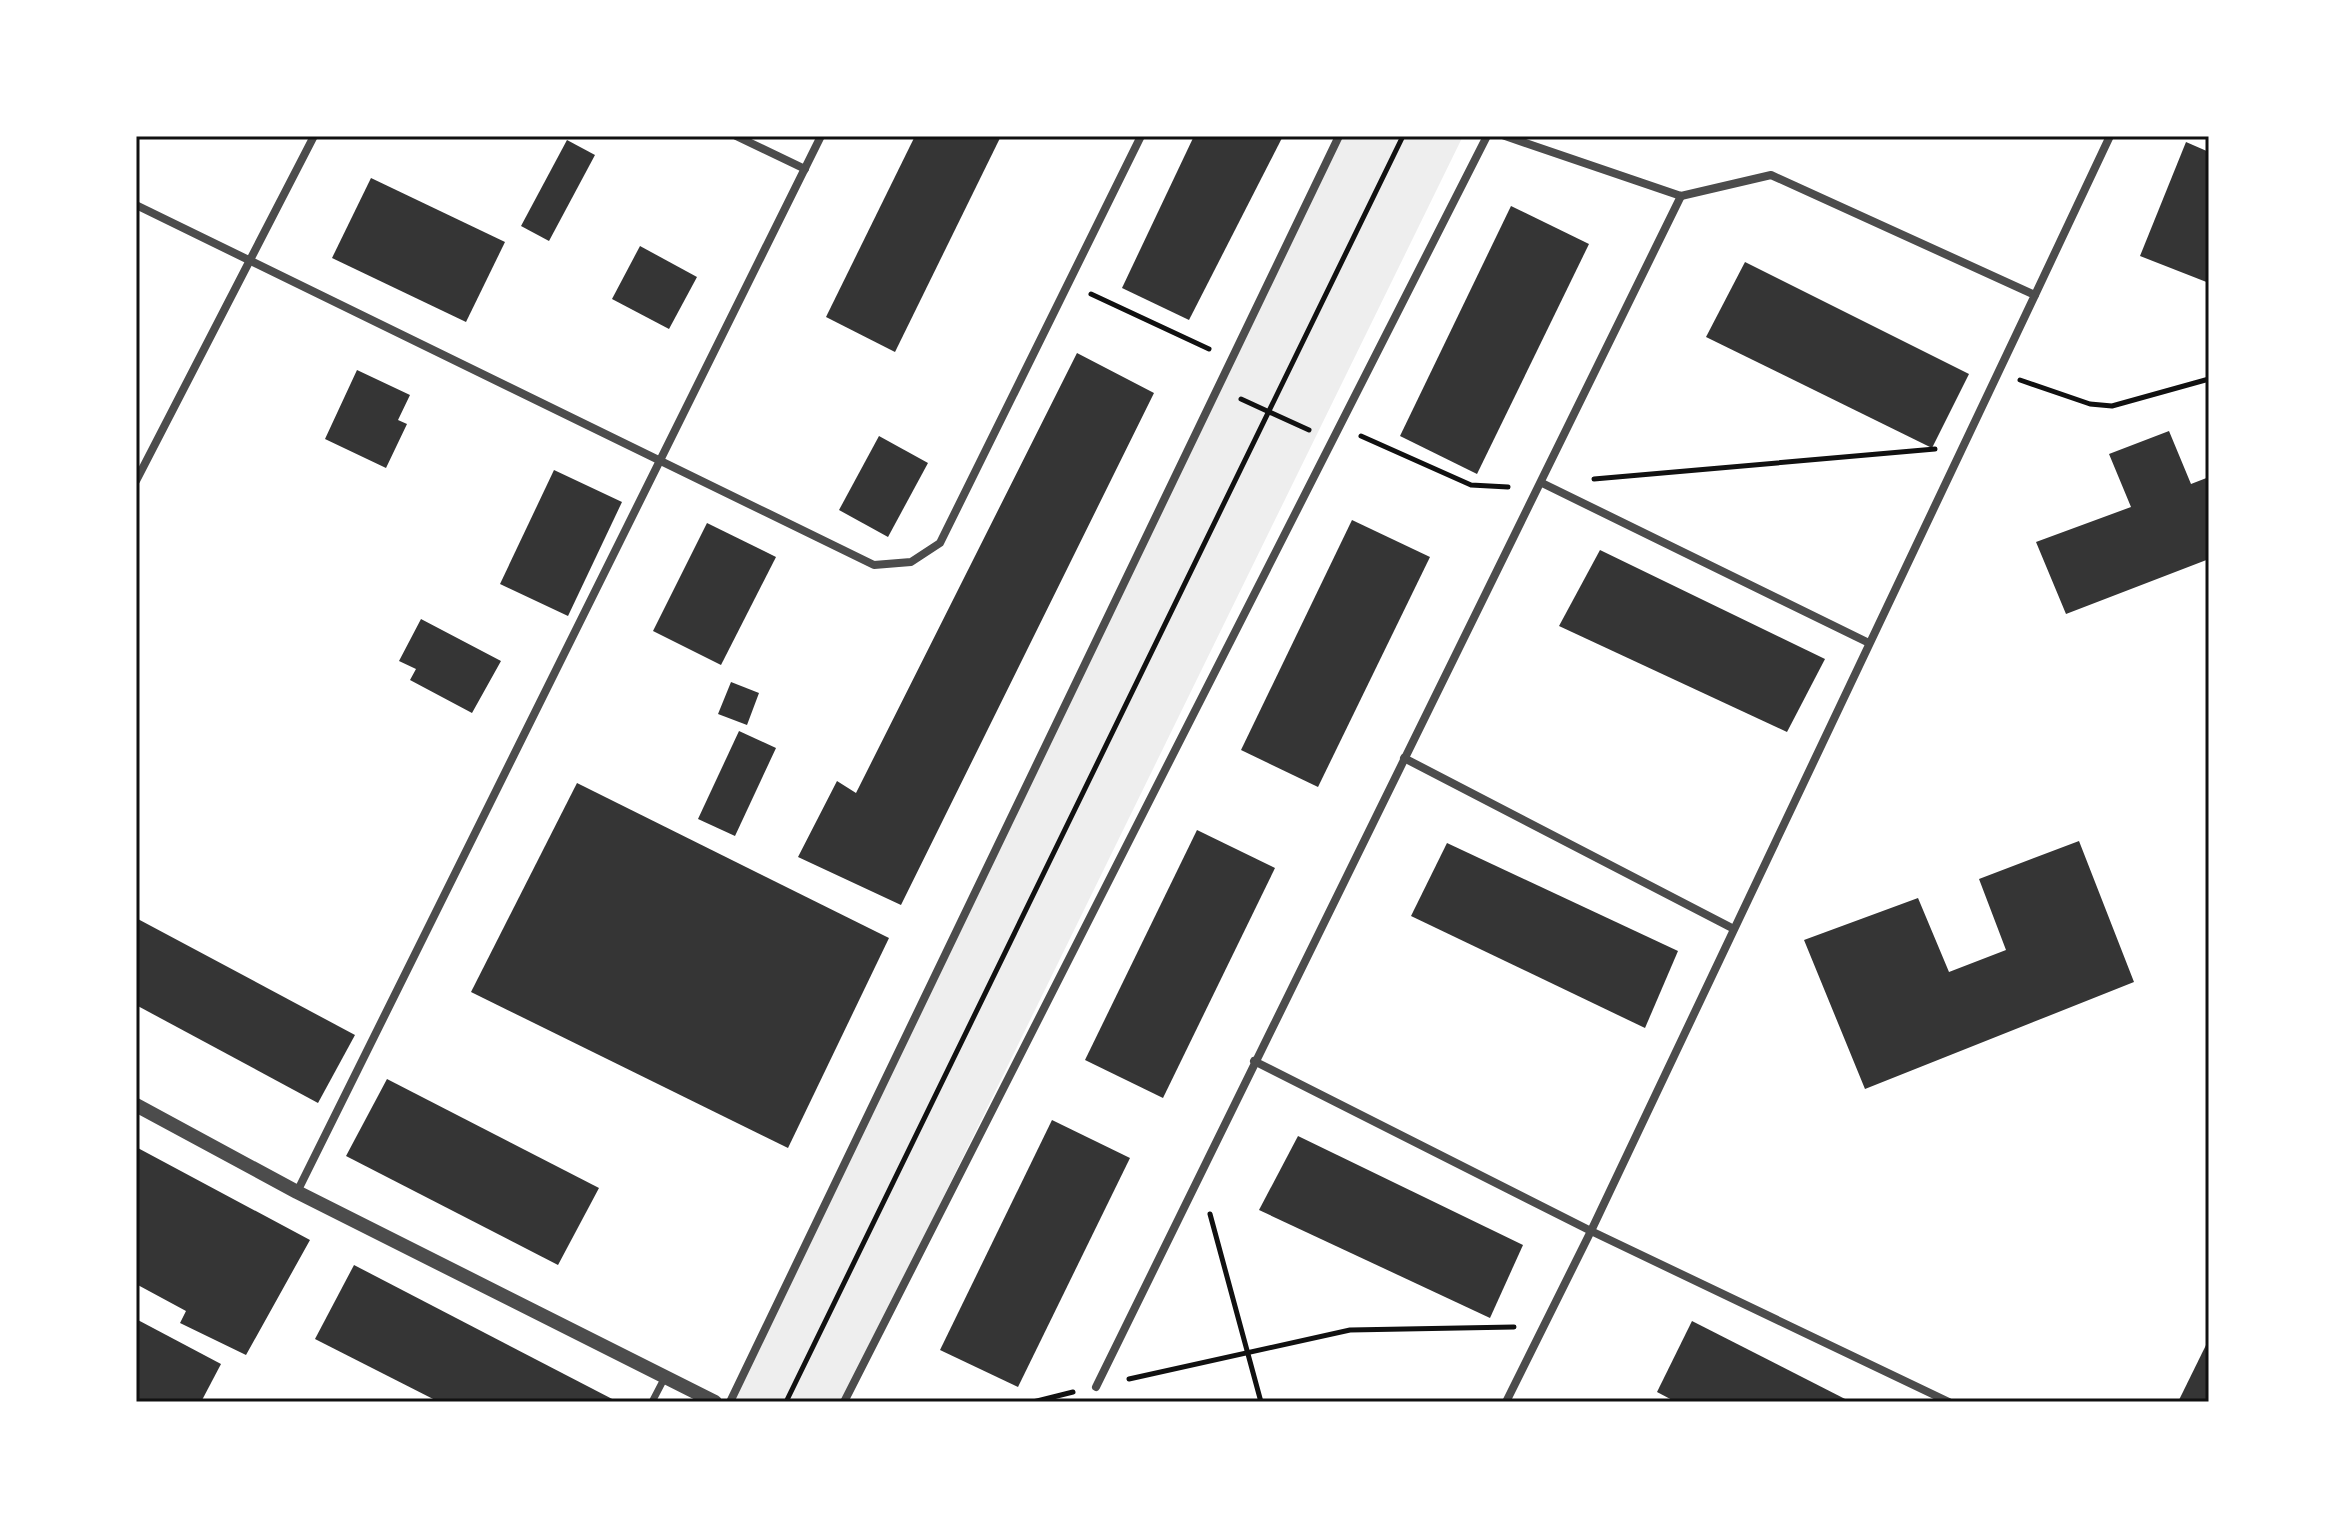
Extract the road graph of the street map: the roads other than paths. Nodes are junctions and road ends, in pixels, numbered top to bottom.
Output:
1 (314, 136) edge
2 (736, 136) edge
3 (821, 136) edge
4 (1141, 136) edge
5 (1339, 136) edge
6 (1487, 136) edge
7 (1505, 136) edge
8 (2110, 136) edge
9 (805, 169) junction
10 (1681, 196) junction
11 (136, 205) edge
12 (249, 262) junction
13 (2035, 295) junction
14 (662, 460) junction
15 (136, 481) edge
16 (1542, 483) junction
17 (1869, 643) junction
18 (1404, 758) junction
19 (1732, 928) junction
20 (1254, 1061) junction
21 (136, 1105) edge
22 (297, 1192) junction
23 (1591, 1231) junction
24 (665, 1377) junction
25 (1096, 1387) road end
26 (652, 1402) edge
27 (715, 1402) edge
28 (730, 1402) edge
29 (844, 1402) edge
30 (1506, 1402) edge
31 (1949, 1402) edge

1 - 12 street
2 - 9 street
3 - 9 street
4 - 14 street
5 - 28 street
6 - 29 street
7 - 10 street
8 - 13 street
9 - 14 street
10 - 13 street
10 - 16 street
11 - 12 street
12 - 14 street
12 - 15 street
13 - 17 street
14 - 22 street
16 - 17 street
16 - 18 street
17 - 19 street
18 - 19 street
18 - 20 street
19 - 23 street
20 - 23 street
20 - 25 street
21 - 22 street
22 - 24 street
23 - 30 street
23 - 31 street
24 - 26 street
24 - 27 street

